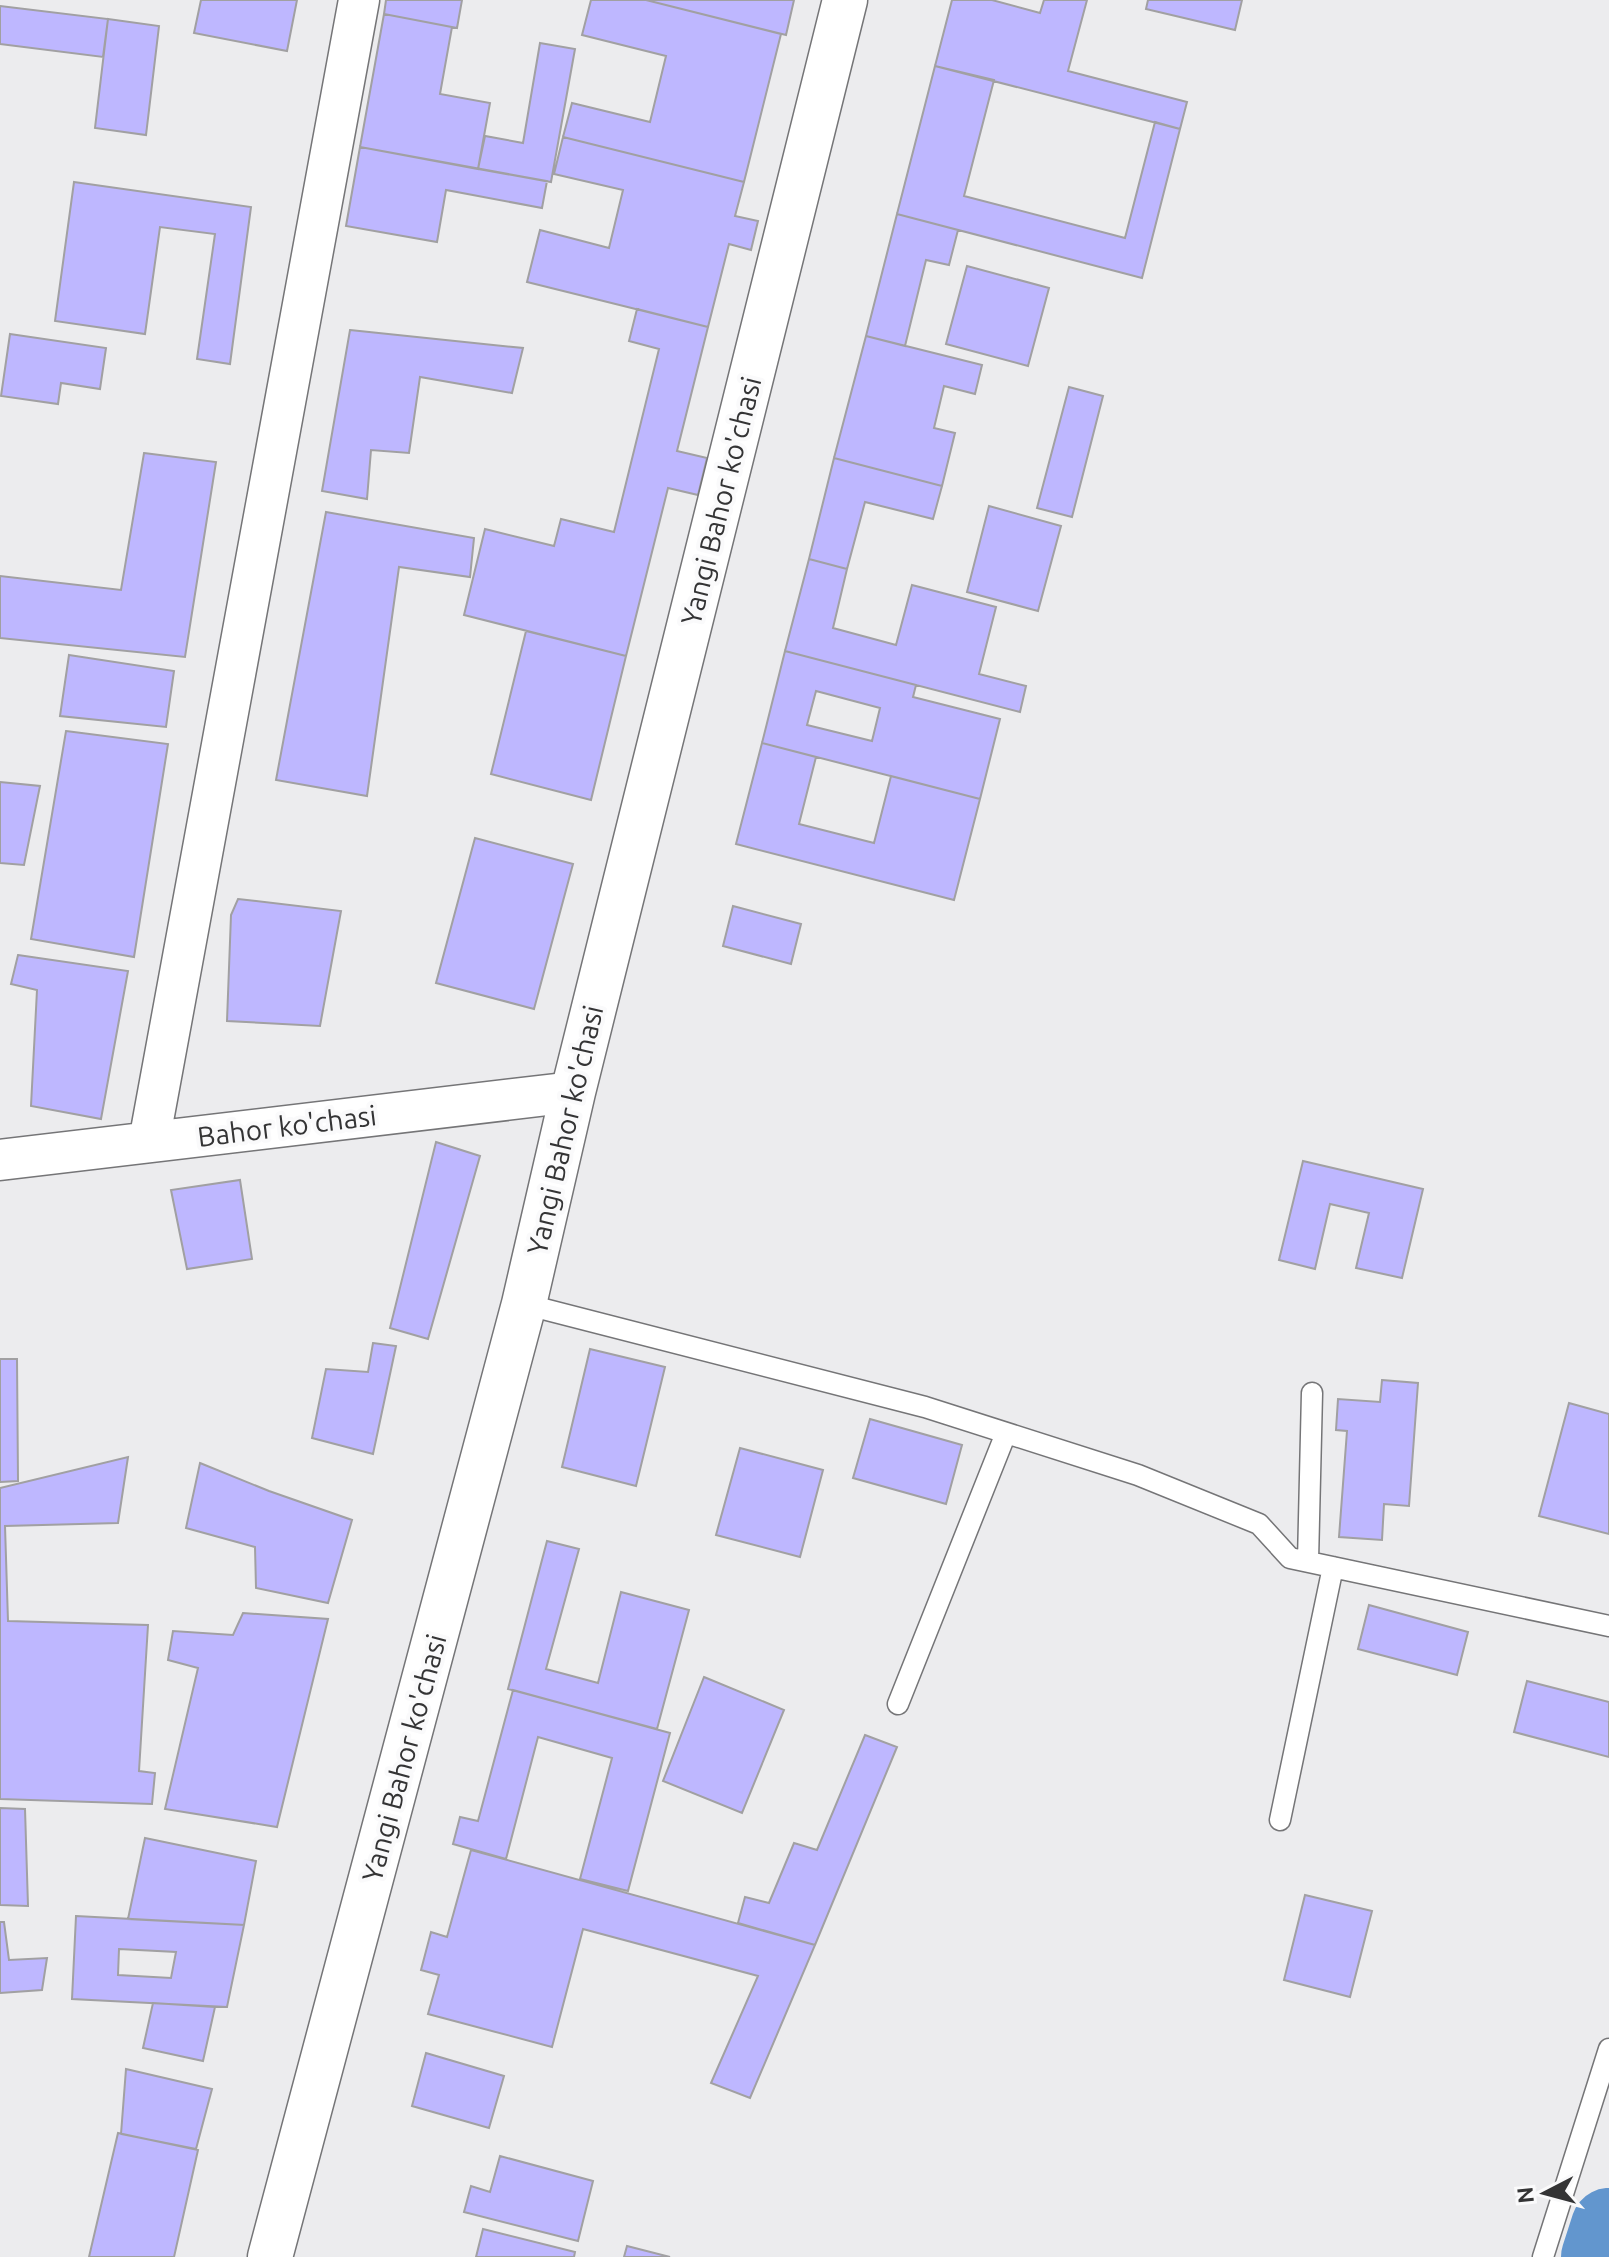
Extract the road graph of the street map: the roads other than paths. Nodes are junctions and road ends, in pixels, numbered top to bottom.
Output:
1 (359, 0) edge
2 (845, 0) edge
3 (573, 1092) junction
4 (149, 1142) junction
5 (0, 1160) edge
6 (524, 1304) junction
7 (1312, 1393) dead end
8 (1006, 1433) junction
9 (1308, 1561) junction
10 (1333, 1567) junction
11 (1609, 1626) edge
12 (898, 1704) dead end
13 (1280, 1820) dead end
14 (1609, 2049) edge
15 (270, 2257) edge
16 (1543, 2257) edge

1 - 4 street
2 - 3 street, Yangi Bahor ko'chasi
3 - 4 street, Bahor ko'chasi
3 - 6 street, Yangi Bahor ko'chasi
4 - 5 street, Bahor ko'chasi
6 - 8 lane
6 - 15 street, Yangi Bahor ko'chasi
7 - 9 lane
8 - 9 lane
8 - 12 lane
9 - 10 lane
10 - 11 lane
10 - 13 lane
14 - 16 lane

